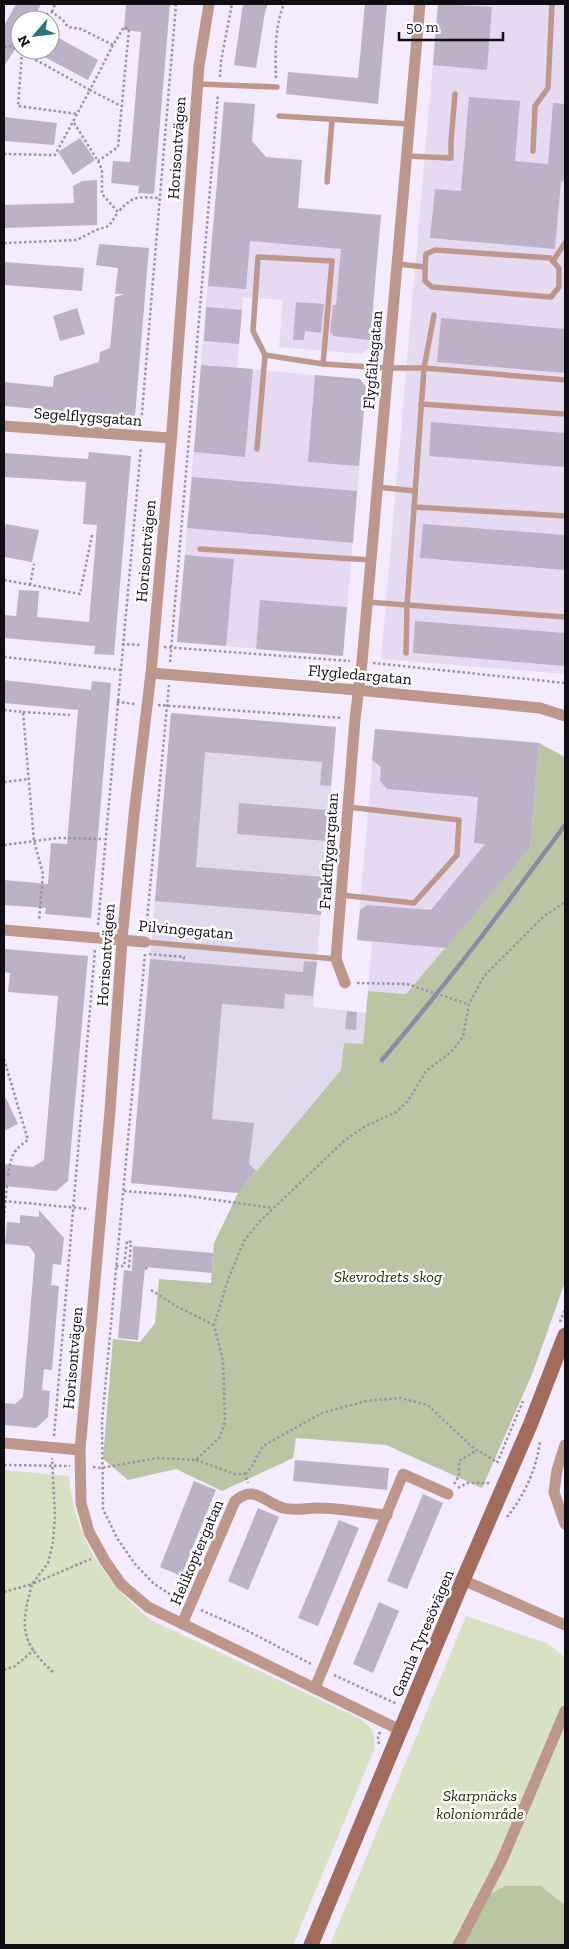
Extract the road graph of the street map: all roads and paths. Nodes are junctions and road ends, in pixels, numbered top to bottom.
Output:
1 (176, 4) edge
2 (210, 4) edge
3 (232, 4) edge
4 (284, 4) edge
5 (420, 4) edge
6 (552, 4) edge
7 (60, 18) edge
8 (113, 45) junction
9 (21, 60) edge
10 (36, 60) edge
11 (198, 84) junction
12 (219, 85) junction
13 (277, 87) joint
14 (90, 90) junction
15 (455, 94) dead end
16 (122, 106) junction
17 (78, 114) junction
18 (279, 116) dead end
19 (332, 120) junction
20 (74, 122) junction
21 (409, 124) junction
22 (533, 152) dead end
23 (4, 154) edge
24 (407, 156) junction
25 (98, 161) junction
26 (327, 182) dead end
27 (160, 198) junction
28 (118, 212) junction
29 (565, 243) edge
30 (4, 244) edge
31 (553, 261) junction
32 (398, 264) junction
33 (424, 267) junction
34 (434, 315) dead end
35 (265, 355) junction
36 (323, 364) junction
37 (387, 368) junction
38 (424, 368) junction
39 (565, 380) edge
40 (421, 404) junction
41 (565, 414) edge
42 (4, 426) edge
43 (141, 436) junction
44 (170, 438) junction
45 (257, 449) dead end
46 (377, 487) junction
47 (415, 490) junction
48 (414, 507) junction
49 (565, 516) edge
50 (92, 535) dead end
51 (200, 549) dead end
52 (371, 560) junction
53 (34, 564) dead end
54 (4, 580) edge
55 (30, 585) junction
56 (367, 602) junction
57 (407, 606) junction
58 (565, 617) edge
59 (122, 644) junction
60 (153, 646) junction
61 (172, 647) junction
62 (406, 653) dead end
63 (4, 657) edge
64 (362, 662) junction
65 (121, 670) junction
66 (151, 673) junction
67 (169, 675) junction
68 (565, 683) edge
69 (358, 690) junction
70 (117, 702) junction
71 (148, 704) junction
72 (167, 706) junction
73 (4, 710) edge
74 (23, 712) junction
75 (70, 715) dead end
76 (565, 716) edge
77 (355, 719) junction
78 (29, 779) junction
79 (4, 782) edge
80 (348, 807) junction
81 (104, 839) junction
82 (34, 841) junction
83 (4, 844) edge
84 (341, 895) junction
85 (565, 902) edge
86 (4, 930) edge
87 (38, 932) junction
88 (96, 938) junction
89 (122, 940) junction
90 (145, 948) junction
91 (336, 959) junction
92 (183, 962) dead end
93 (345, 983) joint
94 (469, 1004) junction
95 (4, 1059) edge
96 (8, 1179) dead end
97 (7, 1184) dead end
98 (124, 1191) junction
99 (5, 1202) edge
100 (74, 1207) junction
101 (273, 1208) junction
102 (100, 1211) junction
103 (4, 1218) edge
104 (116, 1266) junction
105 (124, 1266) junction
106 (145, 1268) dead end
107 (149, 1269) dead end
108 (151, 1290) dead end
109 (214, 1324) junction
110 (565, 1334) edge
111 (4, 1443) edge
112 (565, 1445) edge
113 (53, 1448) junction
114 (80, 1450) junction
115 (476, 1451) junction
116 (196, 1460) junction
117 (497, 1462) dead end
118 (4, 1465) edge
119 (80, 1466) junction
120 (51, 1467) junction
121 (101, 1468) junction
122 (245, 1474) junction
123 (494, 1484) dead end
124 (251, 1493) junction
125 (448, 1494) junction
126 (387, 1515) junction
127 (565, 1524) edge
128 (102, 1555) junction
129 (463, 1580) junction
130 (32, 1584) junction
131 (4, 1592) edge
132 (190, 1606) junction
133 (182, 1624) junction
134 (565, 1625) edge
135 (34, 1650) junction
136 (322, 1669) junction
137 (4, 1670) edge
138 (54, 1672) dead end
139 (314, 1688) junction
140 (398, 1704) dead end
141 (565, 1711) edge
142 (400, 1730) junction
143 (311, 1945) edge
144 (458, 1945) edge

1 - 27 path
2 - 11 street, Horisontvägen
3 - 12 path
4 - 13 path
5 - 21 street, Flygfältsgatan
6 - 22 lane
7 - 8 path
8 - 14 path
8 - 16 path
9 - 17 path
10 - 14 path
11 - 12 lane
11 - 44 street, Horisontvägen
12 - 13 lane
12 - 61 path
14 - 16 path
14 - 17 path
15 - 24 lane
16 - 25 path
17 - 20 path
18 - 19 lane
19 - 21 lane
19 - 26 lane
20 - 23 path
20 - 25 path
21 - 24 street, Flygfältsgatan
24 - 32 street, Flygfältsgatan
25 - 28 path
27 - 28 path
27 - 43 path
28 - 30 path
29 - 31 lane
31 - 33 lane
31 - 33 lane
32 - 33 lane
32 - 37 street, Flygfältsgatan
34 - 38 lane
35 - 36 lane
35 - 36 lane
35 - 45 lane
36 - 37 lane
37 - 38 lane
37 - 46 street, Flygfältsgatan
38 - 39 lane
38 - 40 lane
40 - 41 lane
40 - 47 lane
42 - 43 street, Segelflygsgatan
43 - 44 street, Segelflygsgatan
43 - 59 path
44 - 60 street, Horisontvägen
46 - 47 lane
46 - 52 street, Flygfältsgatan
47 - 48 lane
48 - 49 lane
48 - 57 lane
50 - 55 path
51 - 52 lane
52 - 56 street, Flygfältsgatan
53 - 55 path
54 - 55 path
56 - 57 lane
56 - 64 street, Flygfältsgatan
57 - 58 lane
57 - 62 lane
59 - 60 path
59 - 65 path
60 - 61 path
60 - 66 street, Horisontvägen
61 - 64 path
61 - 67 path
63 - 65 path
64 - 68 path
64 - 69 street, Flygfältsgatan
65 - 70 path
66 - 67 street, Flygledargatan
66 - 71 street, Horisontvägen
67 - 69 street, Flygledargatan
67 - 72 path
69 - 76 street, Flygledargatan
69 - 77 street, Flygfältsgatan
70 - 71 path
70 - 81 path
71 - 72 path
71 - 89 street, Horisontvägen
72 - 77 path
72 - 90 path
73 - 74 path
74 - 75 path
74 - 78 path
77 - 80 street, Fraktflygargatan
78 - 79 path
78 - 82 path
80 - 84 street, Fraktflygargatan
80 - 84 lane
81 - 82 path
81 - 88 path
82 - 83 path
82 - 87 path
84 - 91 street, Fraktflygargatan
85 - 94 path
86 - 87 street, Pilvingegatan
87 - 88 street, Pilvingegatan
88 - 89 street, Pilvingegatan
88 - 100 path
89 - 90 street, Pilvingegatan
89 - 102 street, Horisontvägen
90 - 91 lane, Pilvingegatan
90 - 92 path
90 - 98 path
91 - 93 street, Fraktflygargatan
93 - 94 path
94 - 101 path
95 - 96 path
97 - 99 path
98 - 101 path
98 - 104 path
99 - 100 path
99 - 103 path
100 - 102 path
100 - 113 path
101 - 109 path
102 - 114 street, Horisontvägen
104 - 105 path
104 - 121 path
105 - 105 path
106 - 107 path
108 - 109 path
109 - 116 path
110 - 129 street, Gamla Tyresövägen
111 - 113 street
112 - 127 street
113 - 114 street
113 - 120 path
114 - 119 street, Horisontvägen
115 - 117 path
115 - 122 path
115 - 125 path
116 - 121 path
116 - 122 path
118 - 120 path
119 - 120 path
119 - 121 path
119 - 128 street, Horisontvägen
120 - 130 path
121 - 132 path
122 - 124 path
123 - 125 path
124 - 126 street
124 - 132 street, Helikoptergatan
125 - 126 street
126 - 136 street
128 - 130 path
128 - 133 street, Horisontvägen
129 - 134 street
129 - 142 street, Gamla Tyresövägen
130 - 131 path
130 - 135 path
132 - 133 street, Helikoptergatan
132 - 136 path
133 - 139 street, Horisontvägen
135 - 137 path
135 - 138 path
136 - 139 street
136 - 140 path
139 - 142 street, Horisontvägen
141 - 144 street
142 - 143 street, Gamla Tyresövägen

